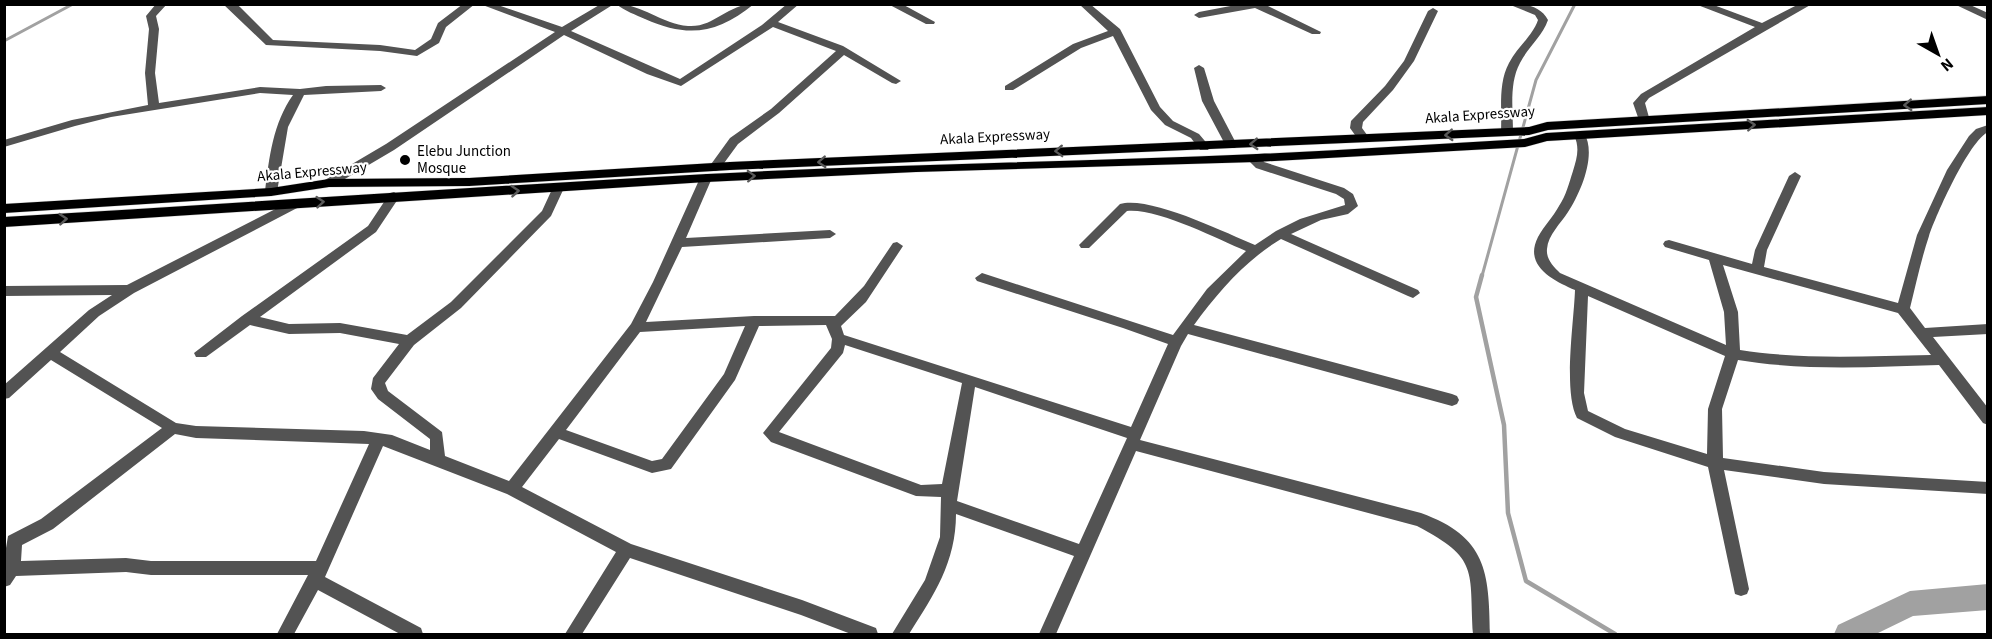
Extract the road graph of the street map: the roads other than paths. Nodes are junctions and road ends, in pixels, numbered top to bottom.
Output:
1 (162, 4) edge
2 (470, 4) edge
3 (486, 4) edge
4 (609, 4) edge
5 (621, 4) edge
6 (749, 4) edge
7 (794, 4) edge
8 (893, 4) edge
9 (1084, 4) edge
10 (1513, 4) edge
11 (1700, 4) edge
12 (1807, 4) edge
13 (1959, 4) edge
14 (1255, 5) edge
15 (236, 6) edge
16 (1434, 11) dead end
17 (1199, 15) dead end
18 (1988, 17) edge
19 (930, 22) dead end
20 (772, 23) junction
21 (1763, 27) junction
22 (563, 31) junction
23 (1116, 31) junction
24 (1316, 32) dead end
25 (842, 51) junction
26 (1199, 68) dead end
27 (896, 81) dead end
28 (381, 88) dead end
29 (1009, 88) dead end
30 (300, 92) junction
31 (1988, 100) edge
32 (1930, 104) junction
33 (154, 107) junction
34 (1988, 111) edge
35 (1940, 114) junction
36 (1644, 121) junction
37 (1723, 122) junction
38 (1988, 128) edge
39 (1546, 131) junction
40 (1580, 135) junction
41 (1504, 138) junction
42 (1364, 139) junction
43 (4, 144) edge
44 (1231, 145) junction
45 (1204, 147) junction
46 (1138, 155) junction
47 (1256, 158) junction
48 (711, 172) junction
49 (1796, 176) dead end
50 (329, 183) junction
51 (467, 188) junction
52 (558, 188) junction
53 (271, 192) junction
54 (394, 195) junction
55 (295, 204) junction
56 (4, 209) edge
57 (4, 222) edge
58 (830, 234) dead end
59 (1280, 234) junction
60 (678, 243) junction
61 (1669, 244) dead end
62 (1085, 245) dead end
63 (897, 246) dead end
64 (1257, 251) junction
65 (1715, 258) junction
66 (1757, 270) junction
67 (982, 278) dead end
68 (1582, 289) junction
69 (129, 290) junction
70 (4, 291) edge
71 (1413, 293) dead end
72 (1903, 309) junction
73 (247, 319) junction
74 (754, 321) junction
75 (832, 324) junction
76 (636, 327) junction
77 (1988, 329) edge
78 (1920, 333) junction
79 (1181, 335) junction
80 (839, 339) junction
81 (409, 340) junction
82 (49, 352) junction
83 (201, 353) dead end
84 (1733, 354) junction
85 (1940, 360) junction
86 (969, 381) junction
87 (4, 394) edge
88 (1452, 400) dead end
89 (1988, 418) edge
90 (172, 428) junction
91 (556, 432) junction
92 (379, 439) junction
93 (1134, 440) junction
94 (438, 458) junction
95 (1715, 464) junction
96 (1988, 488) edge
97 (512, 489) junction
98 (949, 498) junction
99 (9, 537) edge
100 (626, 550) junction
101 (1084, 553) junction
102 (8, 574) edge
103 (318, 574) junction
104 (1741, 589) dead end
105 (285, 634) edge
106 (415, 634) edge
107 (573, 634) edge
108 (870, 634) edge
109 (900, 634) edge
110 (1048, 634) edge
111 (1482, 634) edge

1 - 33 street
2 - 15 street
3 - 22 street
4 - 22 street
5 - 6 street
7 - 20 street
8 - 19 street
9 - 23 street
10 - 41 street
11 - 21 street
12 - 21 street
13 - 18 street
14 - 17 street
14 - 24 street
16 - 42 street
20 - 22 street
20 - 25 street
21 - 36 street
22 - 50 street
23 - 29 street
23 - 45 street
25 - 27 street
25 - 48 street
26 - 44 street
28 - 30 street
30 - 33 street
30 - 53 street
31 - 32 main road, Akala Expressway
32 - 35 main road
32 -> 37 main road, Akala Expressway
33 - 43 street
34 - 35 main road, Akala Expressway
37 -> 35 main road, Akala Expressway
36 - 37 main road, Akala Expressway
36 - 39 main road, Akala Expressway
37 - 40 main road, Akala Expressway
38 - 72 street
39 - 40 main road, Akala Expressway
39 - 41 main road, Akala Expressway
40 - 68 street
41 -> 42 main road, Akala Expressway
41 - 47 main road, Akala Expressway
42 -> 44 main road, Akala Expressway
44 - 45 main road, Akala Expressway
45 - 46 main road, Akala Expressway
46 - 47 main road, Akala Expressway
46 - 48 main road, Akala Expressway
47 - 59 street
48 - 51 main road, Akala Expressway
48 - 52 main road, Akala Expressway
48 - 60 street
49 - 66 street
50 - 51 main road, Akala Expressway
50 - 53 main road, Akala Expressway
51 -> 52 main road, Akala Expressway
51 - 54 main road, Akala Expressway
52 - 81 street
53 - 56 main road, Akala Expressway
55 -> 54 main road, Akala Expressway
54 - 73 street
57 -> 55 main road, Akala Expressway
55 - 69 street
58 - 60 street
59 - 64 street
59 - 71 street
60 - 76 street
61 - 65 street
62 - 64 street
63 - 75 street
64 - 79 street
65 - 66 street
65 - 84 street
66 - 72 street
67 - 79 street
68 - 84 street
68 - 95 street
69 - 70 street
69 - 82 street
72 - 78 street
73 - 81 street
73 - 83 street
74 - 75 street
74 - 76 street
74 - 91 street
75 - 80 street
76 - 91 street
77 - 78 street
78 - 85 street
79 - 88 street
79 - 93 street
80 - 86 street
80 - 98 street
81 - 94 street
82 - 87 street
82 - 90 street
84 - 85 street
84 - 95 street
85 - 89 street
86 - 93 street
86 - 98 street
90 - 92 street
90 - 99 street
91 - 97 street
92 - 94 street
92 - 103 street
93 - 101 street
93 - 111 street
94 - 97 street
95 - 96 street
95 - 104 street
97 - 100 street
98 - 101 street
98 - 109 street
99 - 102 street
100 - 107 street
100 - 108 street
101 - 110 street
102 - 103 street
103 - 105 street
103 - 106 street

